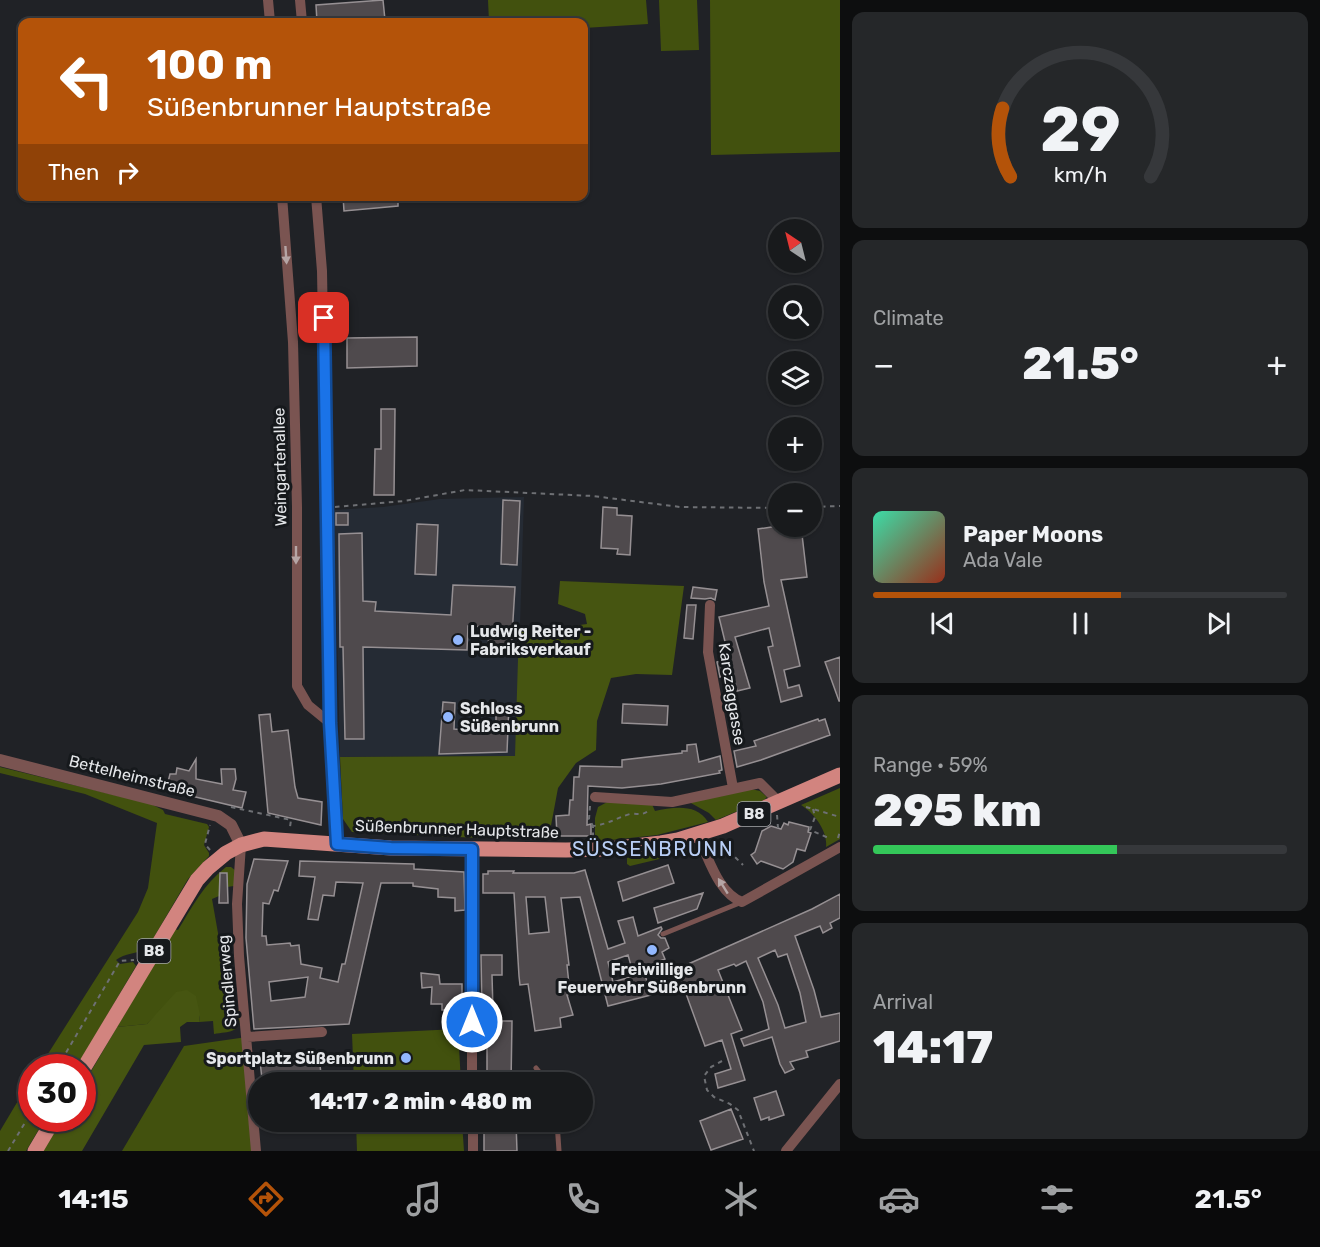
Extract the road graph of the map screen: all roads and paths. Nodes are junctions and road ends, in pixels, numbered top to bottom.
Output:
1 (268, 0) edge
2 (300, 0) edge
3 (270, 18) edge
4 (302, 18) edge
5 (282, 201) edge
6 (316, 201) edge
7 (840, 506) edge
8 (822, 507) edge
9 (328, 508) junction
10 (768, 508) edge
11 (710, 605) dead end
12 (330, 723) junction
13 (0, 760) edge
14 (840, 775) edge
15 (733, 788) junction
16 (595, 797) joint
17 (231, 807) dead end
18 (806, 807) dead end
19 (651, 809) dead end
20 (778, 809) junction
21 (813, 809) junction
22 (840, 817) edge
23 (211, 822) dead end
24 (593, 826) junction
25 (290, 828) dead end
26 (778, 828) dead end
27 (697, 835) junction
28 (593, 840) dead end
29 (337, 844) junction
30 (241, 845) junction
31 (838, 845) edge
32 (472, 849) junction
33 (210, 851) dead end
34 (714, 852) dead end
35 (743, 865) dead end
36 (742, 902) junction
37 (663, 934) dead end
38 (149, 959) junction
39 (322, 1032) dead end
40 (247, 1037) junction
41 (65, 1054) edge
42 (92, 1054) edge
43 (722, 1061) dead end
44 (536, 1068) dead end
45 (472, 1072) edge
46 (539, 1072) edge
47 (840, 1084) edge
48 (19, 1132) edge
49 (46, 1132) edge
50 (473, 1132) edge
51 (558, 1132) edge
52 (8, 1151) edge
53 (35, 1151) edge
54 (256, 1151) edge
55 (473, 1151) edge
56 (559, 1151) edge
57 (754, 1151) edge
58 (786, 1151) edge

1 - 3 street
2 - 4 street
5 -> 12 street, Weingartenallee
6 - 9 street
7 - 8 path
9 - 10 path
9 - 12 street
11 - 15 street, Karczaggasse
12 - 29 street
13 - 30 street, Bettelheimstraße
14 - 20 main road, Süßenbrunner Hauptstraße / B8
15 - 16 street
15 - 20 street
16 - 24 path
17 - 25 path
18 - 21 path
19 - 24 path
20 - 26 path
20 - 27 main road, Süßenbrunner Hauptstraße / B8
21 - 22 path
21 - 31 path
23 - 33 path
24 - 28 path
27 - 32 main road, Süßenbrunner Hauptstraße / B8
36 -> 27 street
29 - 30 main road, Süßenbrunner Hauptstraße / B8
29 - 32 main road, Süßenbrunner Hauptstraße / B8
30 - 38 main road, B8
30 - 40 street, Spindlerweg
31 - 36 street
32 - 45 street
34 - 35 path
36 - 37 lane
38 - 41 path
38 - 42 main road, B8
39 - 40 street
40 - 54 street, Spindlerweg
43 - 57 path
44 - 46 lane
47 - 58 street
48 - 52 path
49 - 53 main road
50 - 55 street
51 - 56 lane

